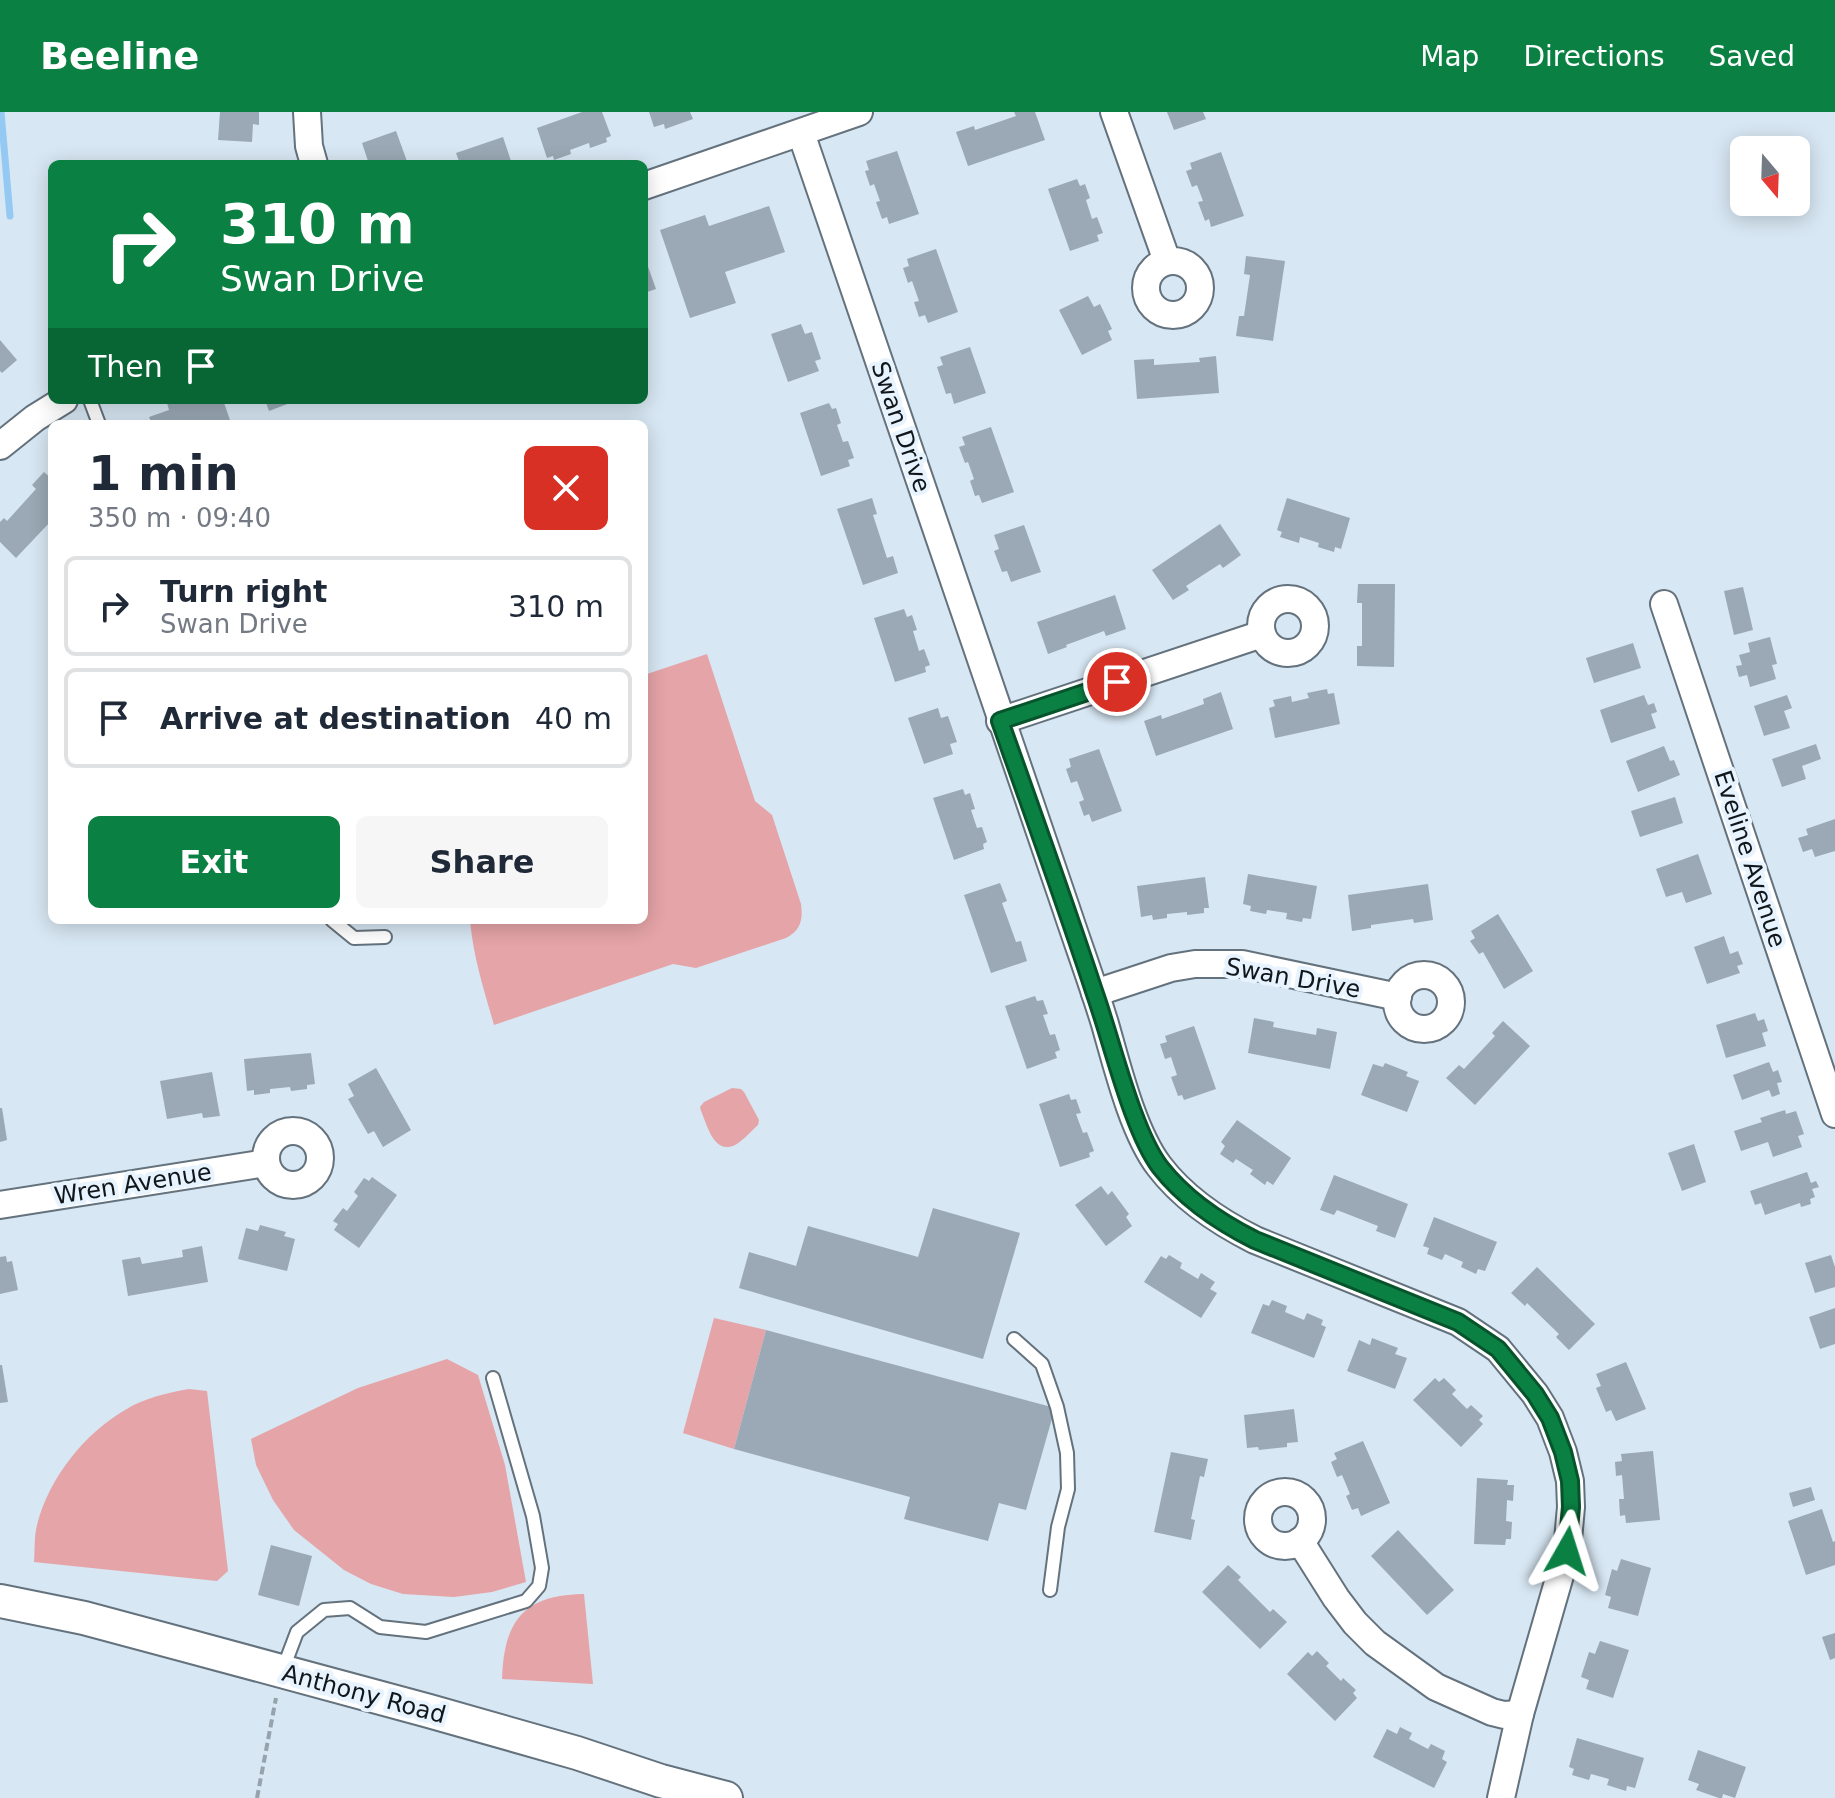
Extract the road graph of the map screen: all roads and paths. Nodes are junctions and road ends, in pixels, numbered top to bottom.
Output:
1 (307, 112) edge
2 (859, 112) edge
3 (1114, 112) edge
4 (801, 133) junction
5 (313, 160) edge
6 (648, 185) edge
7 (1167, 261) dead end
8 (58, 404) edge
9 (0, 446) edge
10 (1664, 604) dead end
11 (1262, 634) dead end
12 (1000, 721) junction
13 (337, 924) edge
14 (385, 937) dead end
15 (1095, 993) junction
16 (1398, 997) dead end
17 (1835, 1114) edge
18 (266, 1163) dead end
19 (0, 1205) edge
20 (1014, 1339) dead end
21 (493, 1378) dead end
22 (1300, 1541) dead end
23 (1050, 1590) dead end
24 (0, 1601) edge
25 (282, 1671) junction
26 (1520, 1714) junction
27 (664, 1789) edge
28 (257, 1798) edge
29 (726, 1798) edge
30 (1501, 1798) edge

1 - 5 street
2 - 4 street
3 - 7 street
4 - 6 street
4 - 12 street, Swan Drive
8 - 9 street
10 - 17 street, Eveline Avenue
11 - 12 street
12 - 15 street, Swan Drive
13 - 14 lane
15 - 16 street, Swan Drive
15 - 26 street, Swan Drive
18 - 19 street, Wren Avenue
20 - 23 lane
21 - 25 lane
22 - 26 street
24 - 25 street, Anthony Road
25 - 27 street, Anthony Road
25 - 28 path
26 - 30 street, Swan Drive
27 - 29 street, Anthony Road

